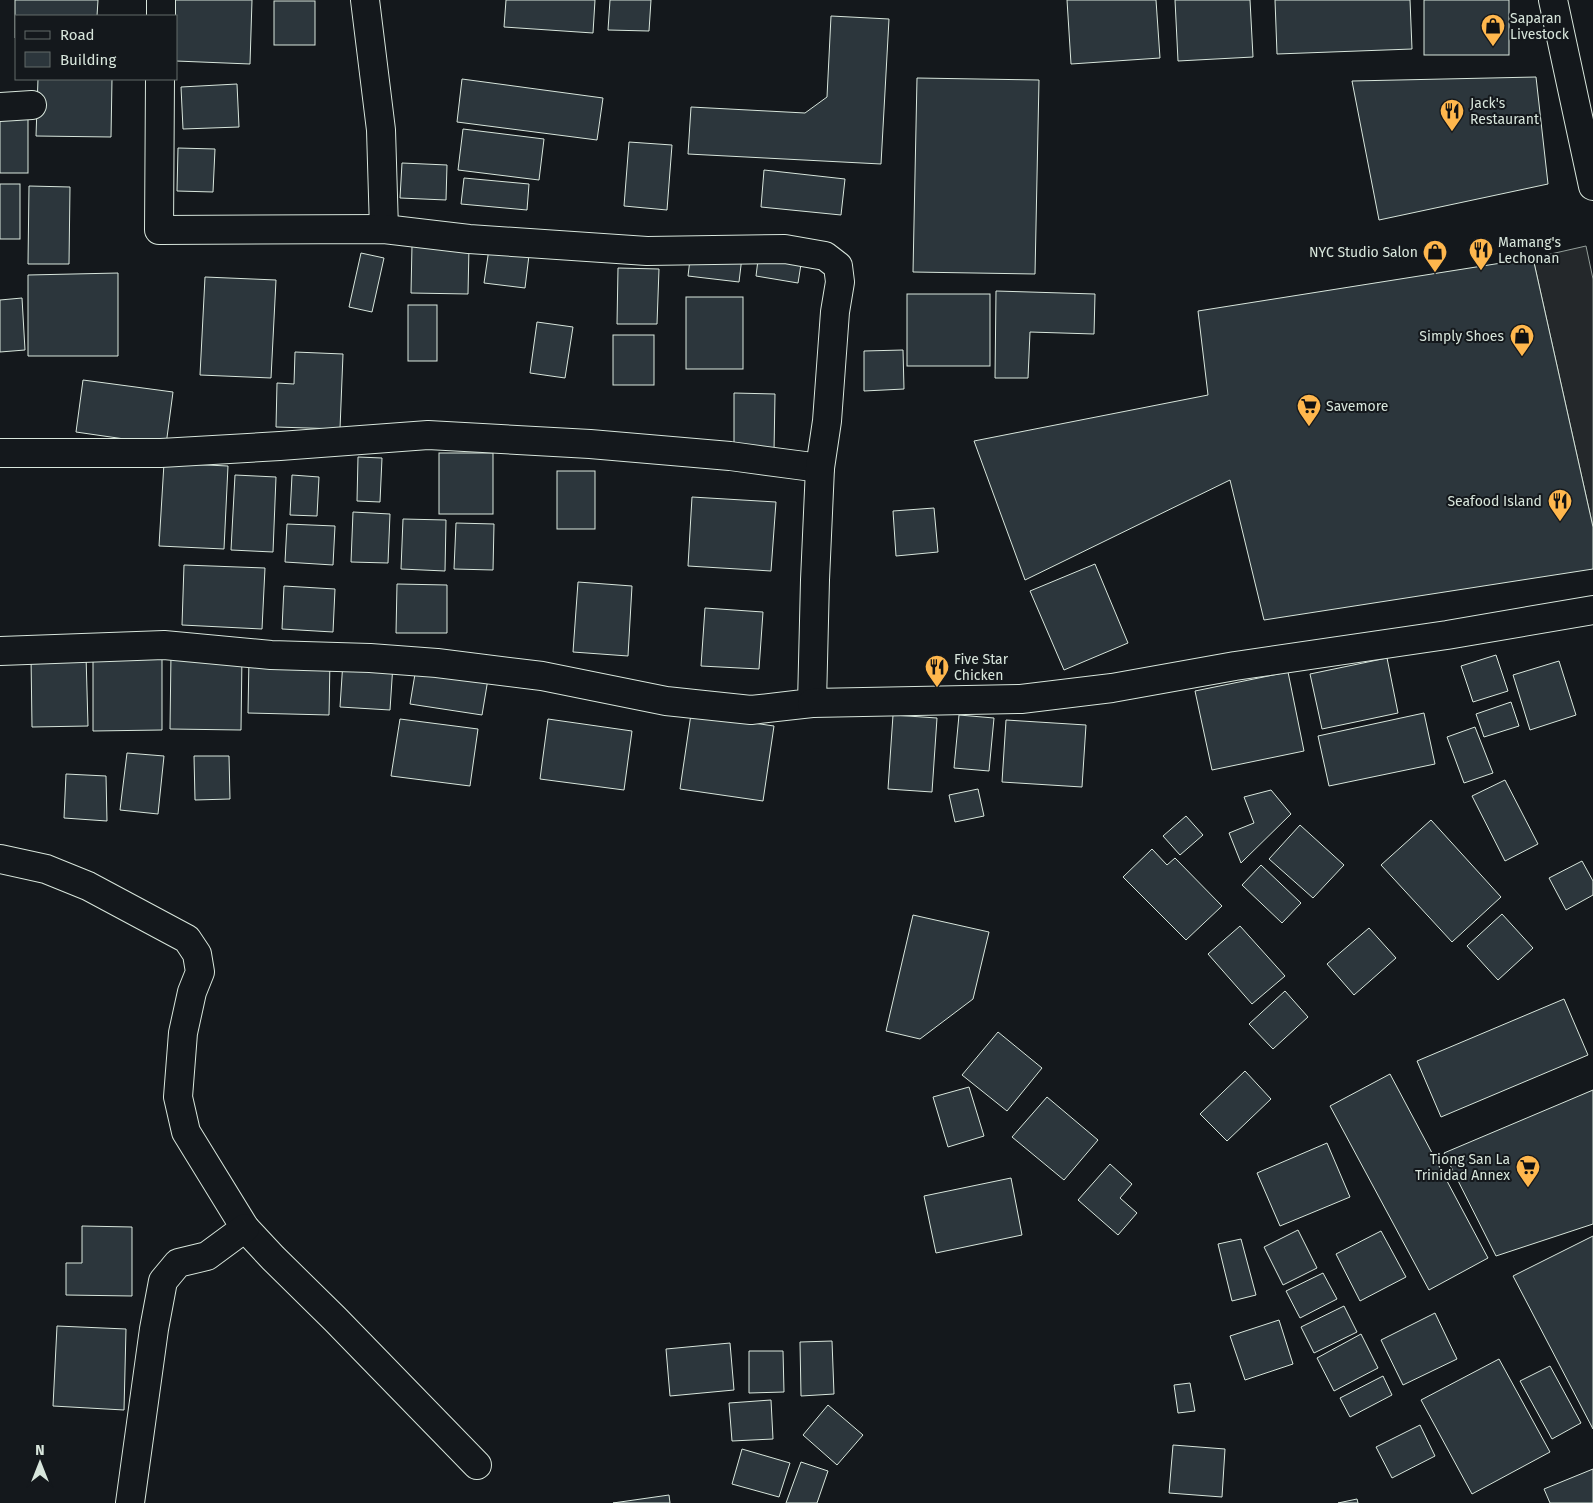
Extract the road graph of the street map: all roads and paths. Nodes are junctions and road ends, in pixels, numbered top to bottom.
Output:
1 (161, 0) edge
2 (365, 0) edge
3 (1553, 0) edge
4 (161, 15) edge
5 (160, 80) edge
6 (32, 105) dead end
7 (0, 107) edge
8 (1593, 186) edge
9 (384, 229) junction
10 (0, 453) edge
11 (820, 468) junction
12 (1593, 610) edge
13 (0, 652) edge
14 (812, 703) junction
15 (0, 859) edge
16 (246, 1228) junction
17 (477, 1465) dead end
18 (130, 1503) edge

1 - 4 main road
2 - 9 main road
3 - 8 main road
5 - 9 main road
6 - 7 main road
9 - 11 main road
10 - 11 main road
11 - 14 main road
12 - 14 main road
13 - 14 main road
15 - 16 main road
16 - 17 main road
16 - 18 main road

